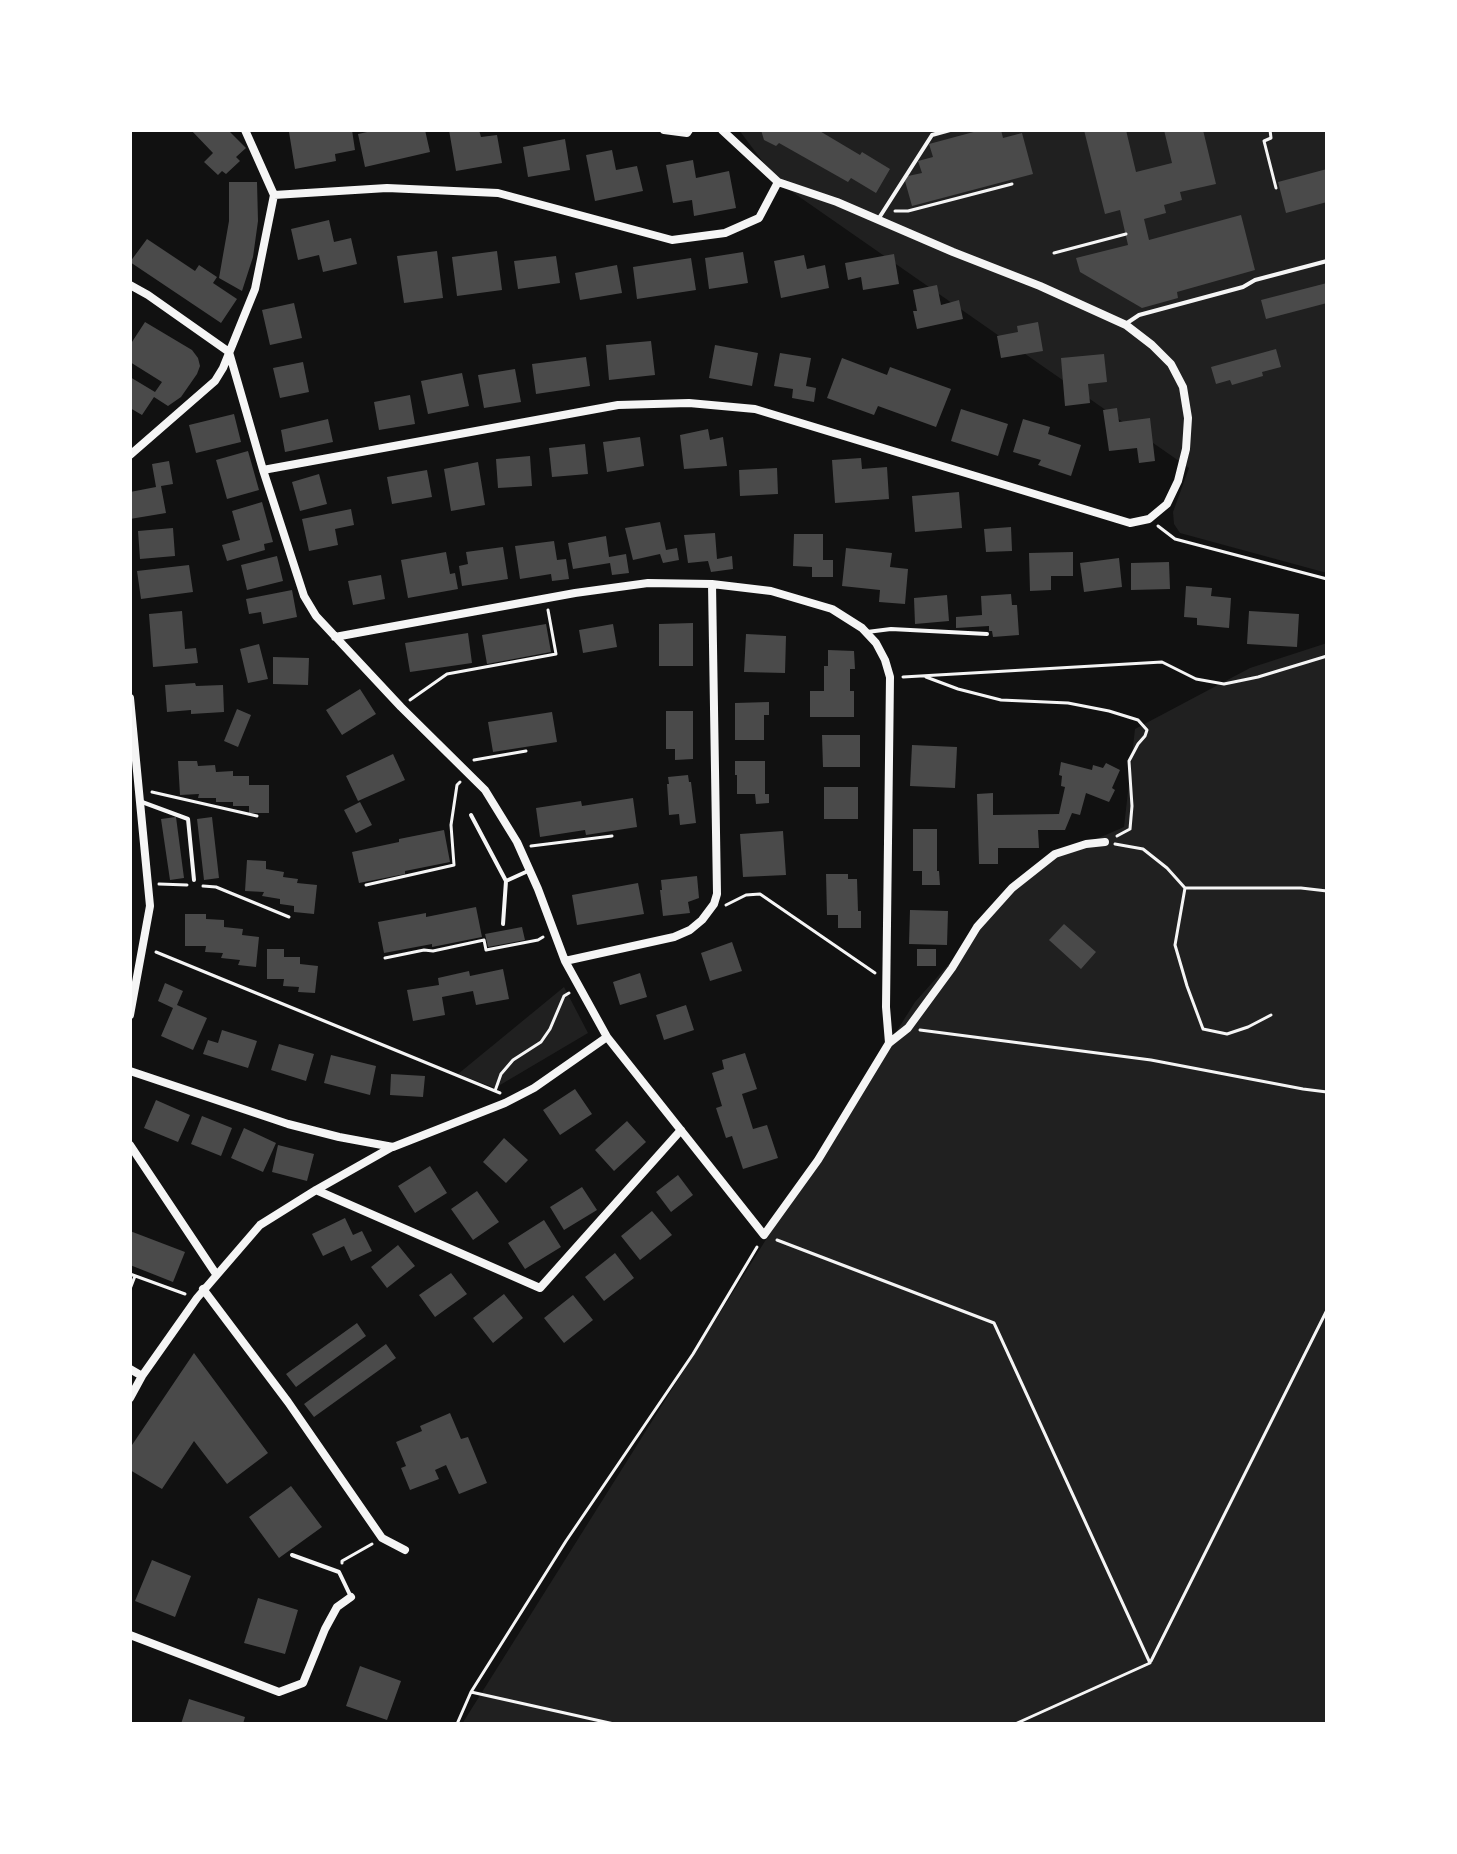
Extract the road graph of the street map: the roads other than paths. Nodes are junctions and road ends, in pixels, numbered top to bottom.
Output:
1 (245, 130) edge
2 (664, 130) edge
3 (689, 130) edge
4 (722, 130) edge
5 (950, 130) edge
6 (778, 182) junction
7 (274, 195) junction
8 (878, 221) junction
9 (1327, 261) edge
10 (130, 285) edge
11 (1126, 325) junction
12 (229, 352) junction
13 (130, 455) edge
14 (263, 470) junction
15 (712, 584) junction
16 (865, 630) junction
17 (987, 634) dead end
18 (335, 637) junction
19 (130, 698) edge
20 (140, 797) junction
21 (471, 815) dead end
22 (1105, 842) road end
23 (530, 870) junction
24 (194, 880) dead end
25 (506, 881) junction
26 (503, 924) dead end
27 (565, 961) junction
28 (130, 1015) edge
29 (607, 1037) junction
30 (889, 1043) junction
31 (130, 1071) edge
32 (681, 1130) junction
33 (130, 1145) edge
34 (393, 1147) junction
35 (316, 1190) junction
36 (216, 1274) junction
37 (203, 1289) junction
38 (130, 1369) edge
39 (142, 1376) junction
40 (130, 1398) edge
41 (405, 1550) dead end
42 (292, 1555) dead end
43 (351, 1597) joint
44 (130, 1635) edge

1 - 7 street
2 - 3 street
4 - 6 street
5 - 8 lane
6 - 7 street
6 - 8 street
7 - 12 street
8 - 11 street
9 - 11 lane
10 - 12 street
11 - 14 street
12 - 13 street
12 - 14 street
14 - 18 street
15 - 16 street
15 - 18 street
15 - 27 street
16 - 17 lane
16 - 30 street
18 - 23 street
19 - 20 street
20 - 24 lane
20 - 28 street
21 - 25 lane
22 - 30 street
23 - 25 lane
23 - 27 street
25 - 26 lane
27 - 29 street
29 - 32 street
29 - 34 street
30 - 32 street
31 - 34 street
32 - 35 street
33 - 36 street
34 - 35 street
35 - 36 street
36 - 37 street
37 - 39 street
37 - 41 street
38 - 39 street
39 - 40 street
42 - 43 lane
43 - 44 street

